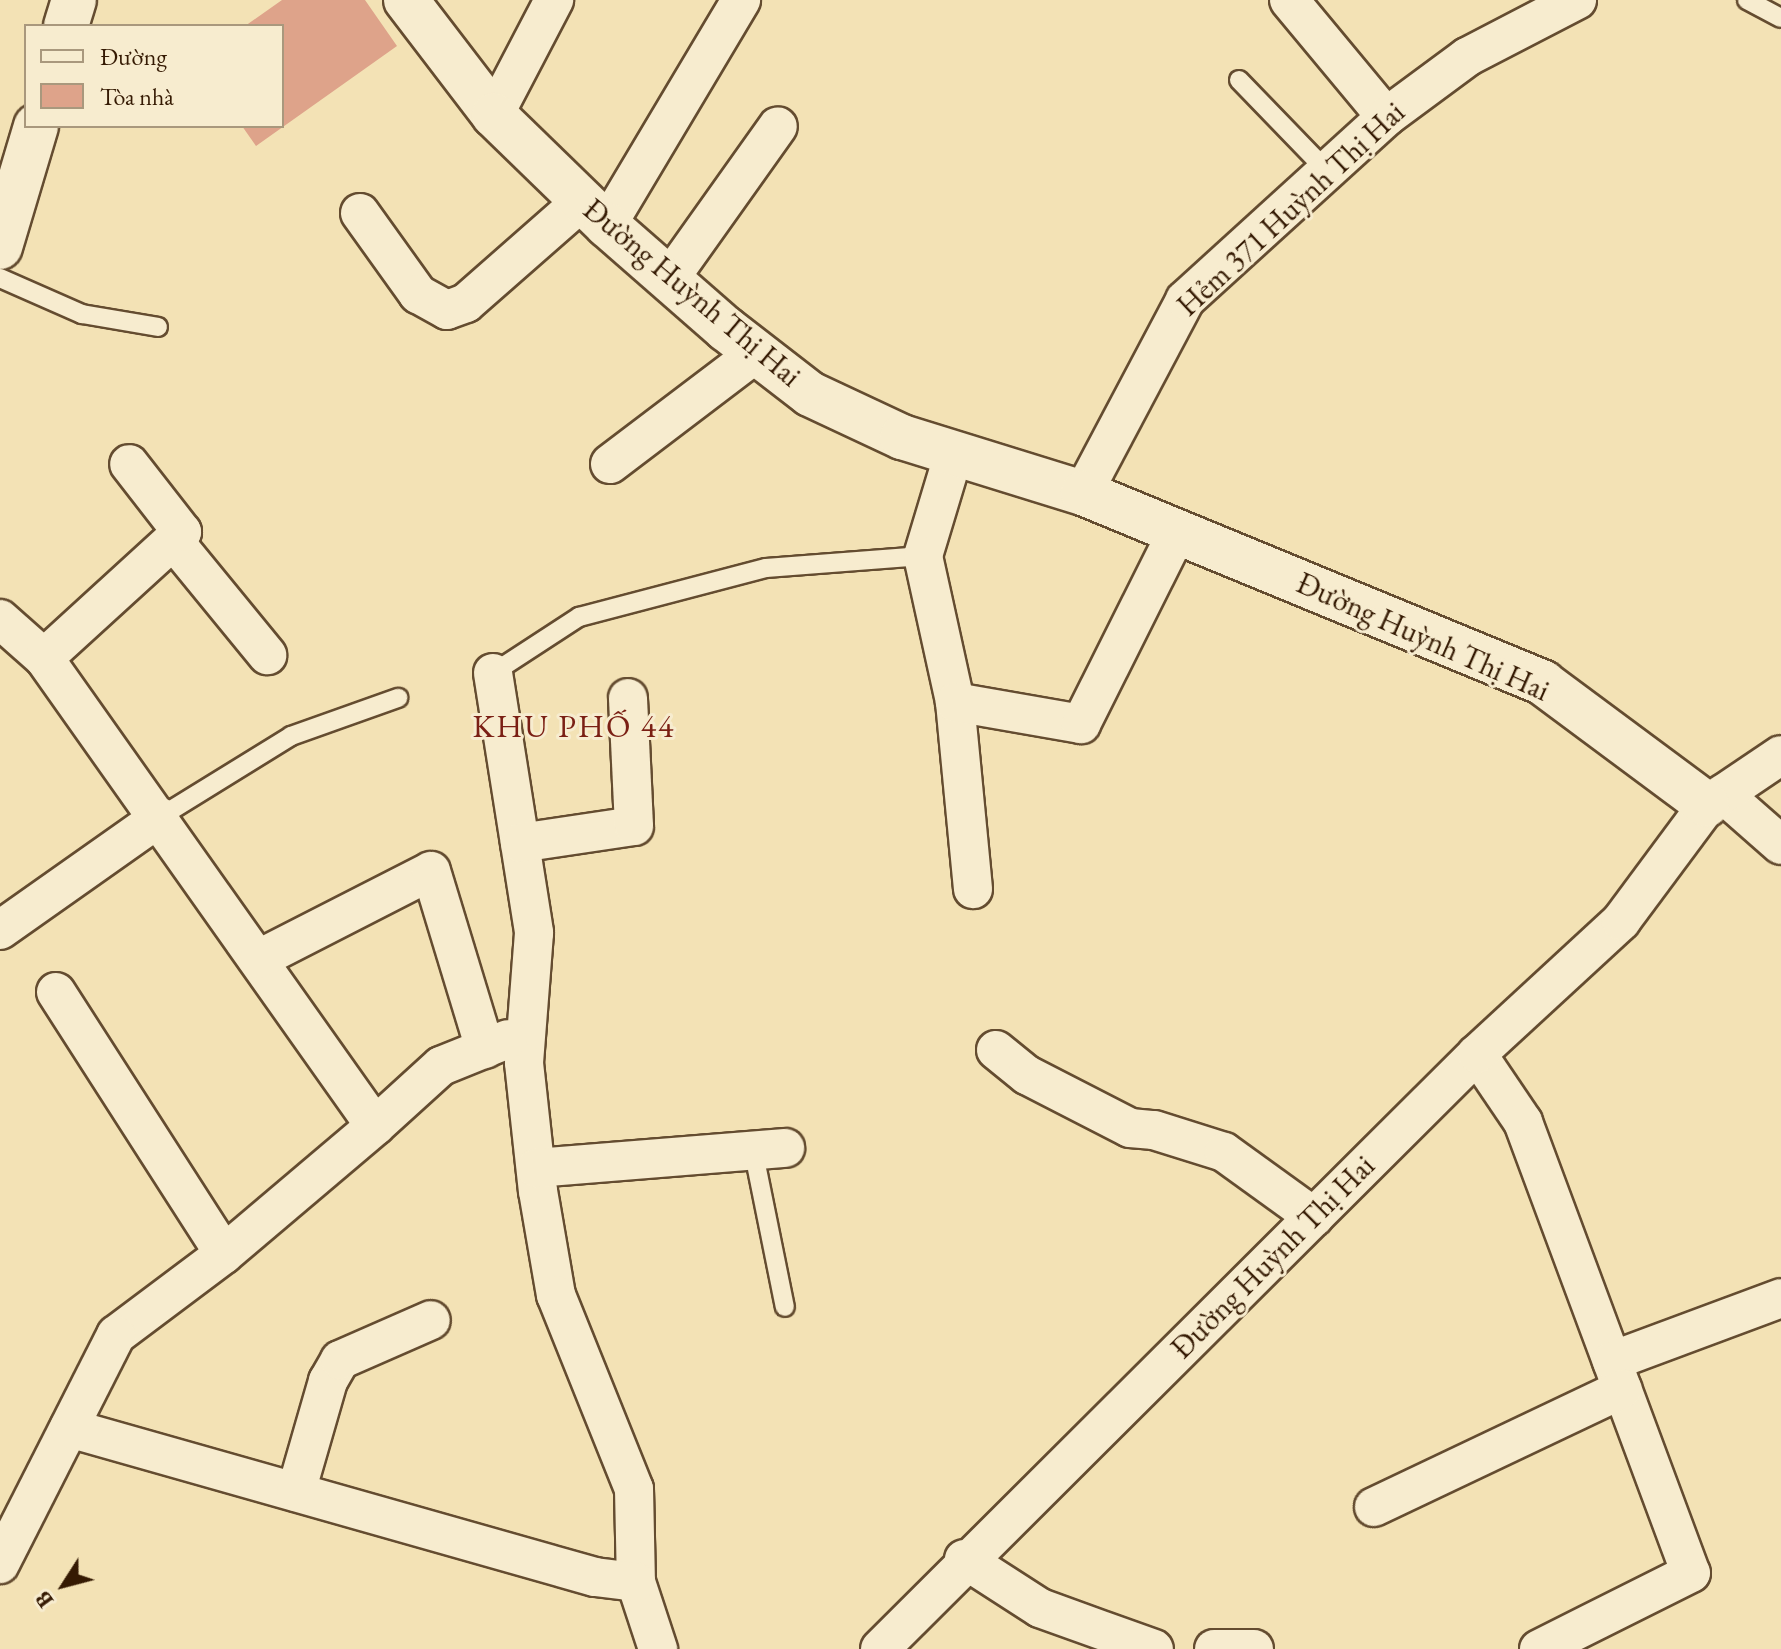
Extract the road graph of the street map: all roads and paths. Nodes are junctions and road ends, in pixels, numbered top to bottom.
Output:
1 (74, 0) edge
2 (406, 0) edge
3 (554, 0) edge
4 (741, 0) edge
5 (1289, 0) edge
6 (1577, 0) edge
7 (1747, 0) edge
8 (1781, 18) edge
9 (67, 24) edge
10 (1239, 80) dead end
11 (494, 115) junction
12 (1386, 117) junction
13 (778, 126) dead end
14 (35, 128) edge
15 (1327, 171) junction
16 (360, 213) dead end
17 (594, 213) junction
18 (0, 247) edge
19 (0, 278) edge
20 (670, 278) junction
21 (158, 327) dead end
22 (756, 353) junction
23 (954, 453) junction
24 (129, 464) dead end
25 (610, 464) dead end
26 (1083, 493) junction
27 (1177, 532) junction
28 (173, 540) junction
29 (923, 556) junction
30 (0, 619) edge
31 (267, 655) dead end
32 (44, 658) junction
33 (493, 673) joint
34 (398, 698) dead end
35 (628, 698) dead end
36 (955, 702) junction
37 (1781, 755) edge
38 (1715, 799) junction
39 (160, 817) junction
40 (520, 843) junction
41 (1781, 845) edge
42 (973, 889) dead end
43 (0, 930) edge
44 (259, 959) junction
45 (56, 992) dead end
46 (529, 1031) junction
47 (485, 1049) junction
48 (996, 1050) dead end
49 (1477, 1054) junction
50 (375, 1126) junction
51 (769, 1148) joint
52 (536, 1168) junction
53 (1314, 1217) junction
54 (224, 1254) junction
55 (1781, 1298) edge
56 (785, 1307) dead end
57 (431, 1320) dead end
58 (1617, 1375) junction
59 (69, 1428) junction
60 (296, 1492) junction
61 (1374, 1507) dead end
62 (964, 1559) junction
63 (0, 1564) edge
64 (636, 1582) junction
65 (658, 1649) edge
66 (880, 1649) edge
67 (1154, 1649) edge
68 (1214, 1649) edge
69 (1223, 1649) edge
70 (1254, 1649) edge
71 (1539, 1649) edge

1 - 9 street
2 - 11 street, Đường Huỳnh Thị Hai
3 - 11 street
4 - 17 street
5 - 12 street
6 - 12 street, Hẻm 371 Huỳnh Thị Hai
7 - 8 lane
10 - 15 lane
11 - 17 street, Đường Huỳnh Thị Hai
12 - 15 street, Hẻm 371 Huỳnh Thị Hai
13 - 20 street
14 - 18 street
15 - 26 street, Hẻm 371 Huỳnh Thị Hai
16 - 17 street
17 - 20 street, Đường Huỳnh Thị Hai
19 - 21 lane
20 - 22 street, Đường Huỳnh Thị Hai
22 - 23 street, Đường Huỳnh Thị Hai
22 - 25 street
23 - 26 street, Đường Huỳnh Thị Hai
23 - 29 street
24 - 28 street
26 - 27 street, Đường Huỳnh Thị Hai
27 - 36 street
27 - 38 street, Đường Huỳnh Thị Hai
28 - 31 street
28 - 32 street
29 - 33 lane
29 - 36 street
30 - 32 street
32 - 39 street
33 - 40 street
34 - 39 lane
35 - 40 street
36 - 42 street
37 - 38 street
38 - 41 street
38 - 49 street, Đường Huỳnh Thị Hai
39 - 43 street
39 - 44 street
40 - 46 street
44 - 47 street
44 - 50 street
45 - 54 street
46 - 47 street
46 - 52 street
47 - 50 street
48 - 53 street
49 - 53 street, Đường Huỳnh Thị Hai
49 - 58 street
50 - 54 street
51 - 52 street
51 - 56 lane
52 - 64 street
53 - 62 street, Đường Huỳnh Thị Hai
54 - 59 street
55 - 58 street
57 - 60 street
58 - 61 street
58 - 71 street
59 - 60 street
59 - 63 street
60 - 64 street
62 - 66 street, Đường Huỳnh Thị Hai
62 - 67 street
64 - 65 street
68 - 69 street
69 - 70 street

